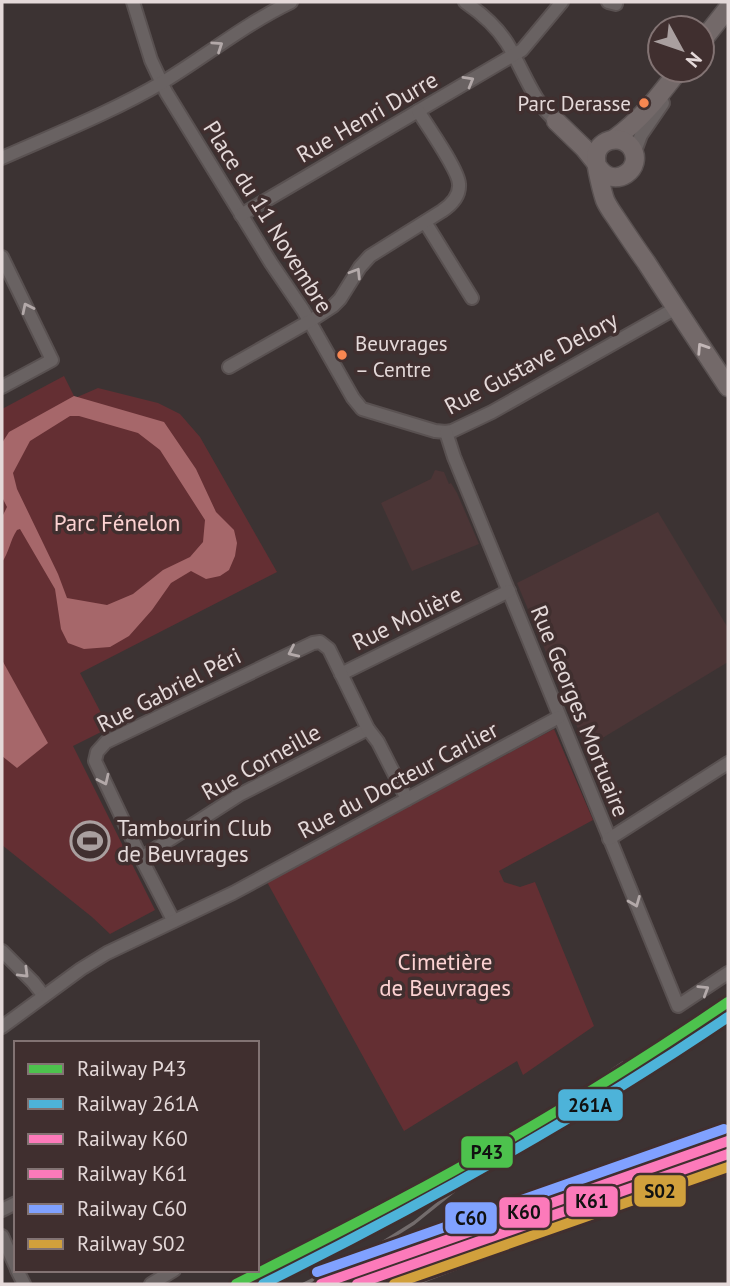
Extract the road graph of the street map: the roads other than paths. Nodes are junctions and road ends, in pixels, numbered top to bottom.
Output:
1 (132, 2) edge
2 (291, 2) edge
3 (465, 2) edge
4 (562, 2) edge
5 (728, 8) edge
6 (721, 25) edge
7 (514, 55) junction
8 (161, 83) junction
9 (668, 84) edge
10 (678, 84) edge
11 (418, 111) junction
12 (556, 121) junction
13 (612, 140) junction
14 (634, 154) junction
15 (2, 158) edge
16 (597, 165) junction
17 (626, 174) junction
18 (241, 215) junction
19 (617, 219) junction
20 (425, 222) junction
21 (2, 257) edge
22 (472, 298) dead end
23 (676, 308) junction
24 (310, 321) junction
25 (229, 367) dead end
26 (2, 387) edge
27 (728, 387) edge
28 (362, 409) joint
29 (446, 432) junction
30 (509, 591) junction
31 (341, 674) junction
32 (559, 717) junction
33 (368, 729) junction
34 (728, 763) edge
35 (407, 799) junction
36 (609, 839) junction
37 (141, 858) junction
38 (173, 920) junction
39 (2, 951) edge
40 (728, 973) edge
41 (44, 996) junction
42 (2, 1027) edge
43 (2, 1236) edge
44 (14, 1264) edge
45 (171, 1272) edge
46 (152, 1284) edge

1 - 8 street, Place du 11 Novembre
8 -> 2 street
3 - 7 street
4 - 7 street, Rue Henri Durre
5 - 6 street
11 -> 7 street, Rue Henri Durre
7 - 12 street
8 - 15 street
8 - 18 street, Place du 11 Novembre
9 - 13 street
10 - 14 street
11 - 18 street, Rue Henri Durre
11 - 20 street
12 - 13 street
12 - 16 street
13 - 14 street
13 - 16 street
14 - 17 street
16 - 17 street
16 - 19 street
17 - 19 street
18 - 24 street, Place du 11 Novembre
19 - 23 street
20 - 22 street
24 -> 20 street
26 -> 21 street
27 -> 23 street
23 - 29 street, Rue Gustave Delory
24 - 25 street
24 - 28 street, Place du 11 Novembre
28 - 29 street, Rue Gustave Delory
29 - 30 street, Rue Georges Mortuaire
30 - 31 street, Rue Molière
30 - 32 street, Rue Georges Mortuaire
31 - 33 street, Rue Molière
31 -> 37 street, Rue Gabriel Péri
32 - 35 street, Rue du Docteur Carlier
32 - 36 street, Rue Georges Mortuaire
33 - 35 street, Rue Molière
33 - 37 street, Rue Corneille
34 - 36 street
35 - 38 street, Rue du Docteur Carlier
36 -> 40 street, Rue Georges Mortuaire
37 - 38 street, Rue Gabriel Péri
38 - 41 street, Rue du Docteur Carlier
39 -> 41 street
41 - 42 street, Rue du Docteur Carlier
43 - 44 street
45 - 46 street

